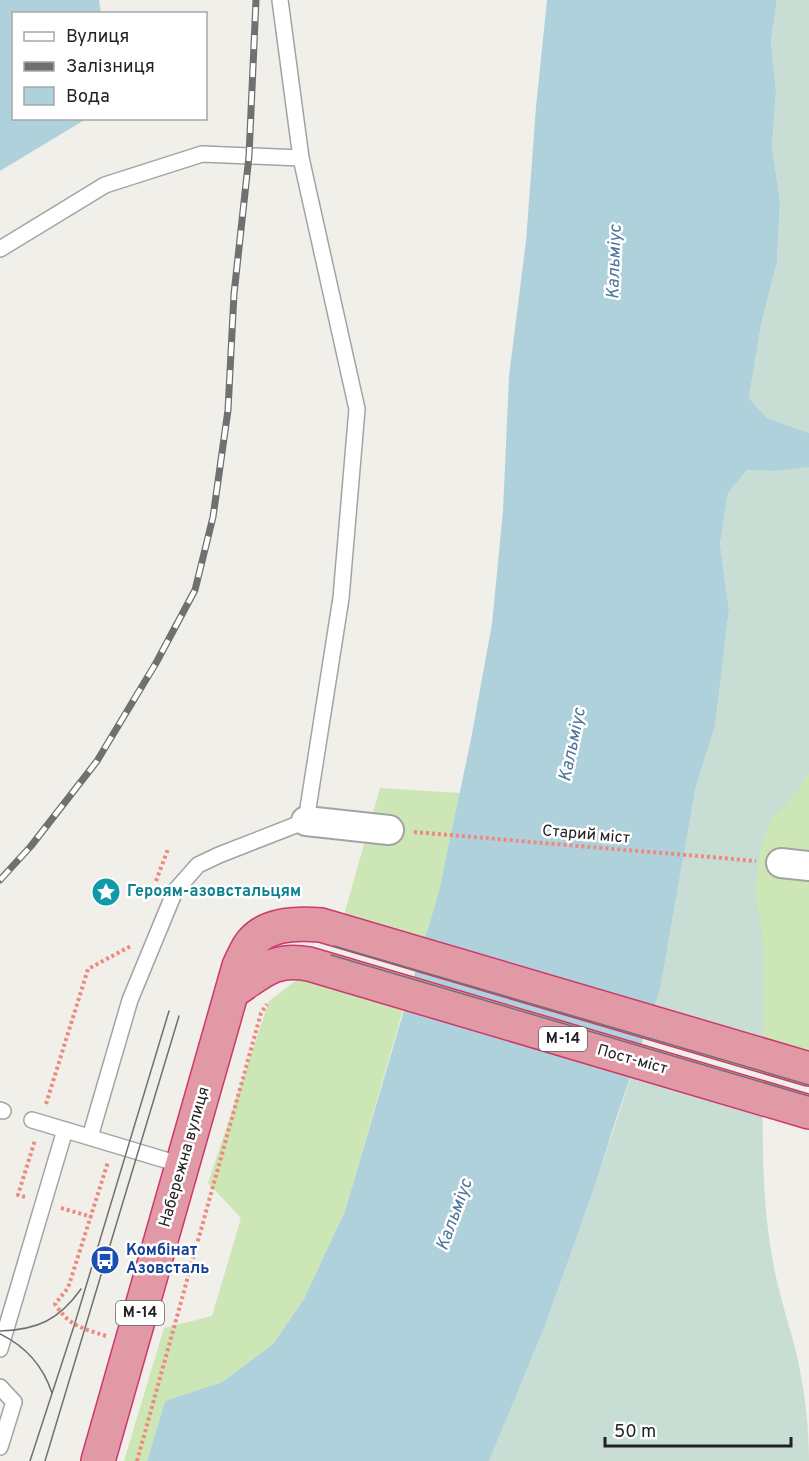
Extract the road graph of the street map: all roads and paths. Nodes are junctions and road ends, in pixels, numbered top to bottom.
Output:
1 (280, 0) edge
2 (301, 158) junction
3 (0, 249) edge
4 (306, 821) junction
5 (389, 830) joint
6 (168, 849) dead end
7 (781, 863) joint
8 (809, 866) edge
9 (153, 892) dead end
10 (134, 945) dead end
11 (233, 991) junction
12 (261, 1013) dead end
13 (809, 1070) edge
14 (804, 1111) edge
15 (36, 1121) junction
16 (65, 1130) junction
17 (90, 1137) junction
18 (113, 1144) junction
19 (182, 1165) junction
20 (18, 1195) dead end
21 (61, 1313) dead end
22 (0, 1349) edge
23 (0, 1387) edge
24 (0, 1446) edge
25 (98, 1461) edge
26 (137, 1461) edge

1 - 2 lane
2 - 3 lane
2 - 4 lane
4 - 5 street
4 - 17 lane
5 - 7 path, Старий міст
6 - 9 path
7 - 8 street
10 - 15 path
11 - 13 highway, М-14
11 - 14 highway, Пост-міст / М-14
11 - 19 highway, Набережна вулиця / М-14
12 - 26 path
15 - 16 lane
15 - 20 path
16 - 17 lane
16 - 22 lane
17 - 18 lane
18 - 19 lane
18 - 21 path
19 - 25 highway, Набережна вулиця / М-14
23 - 24 lane

